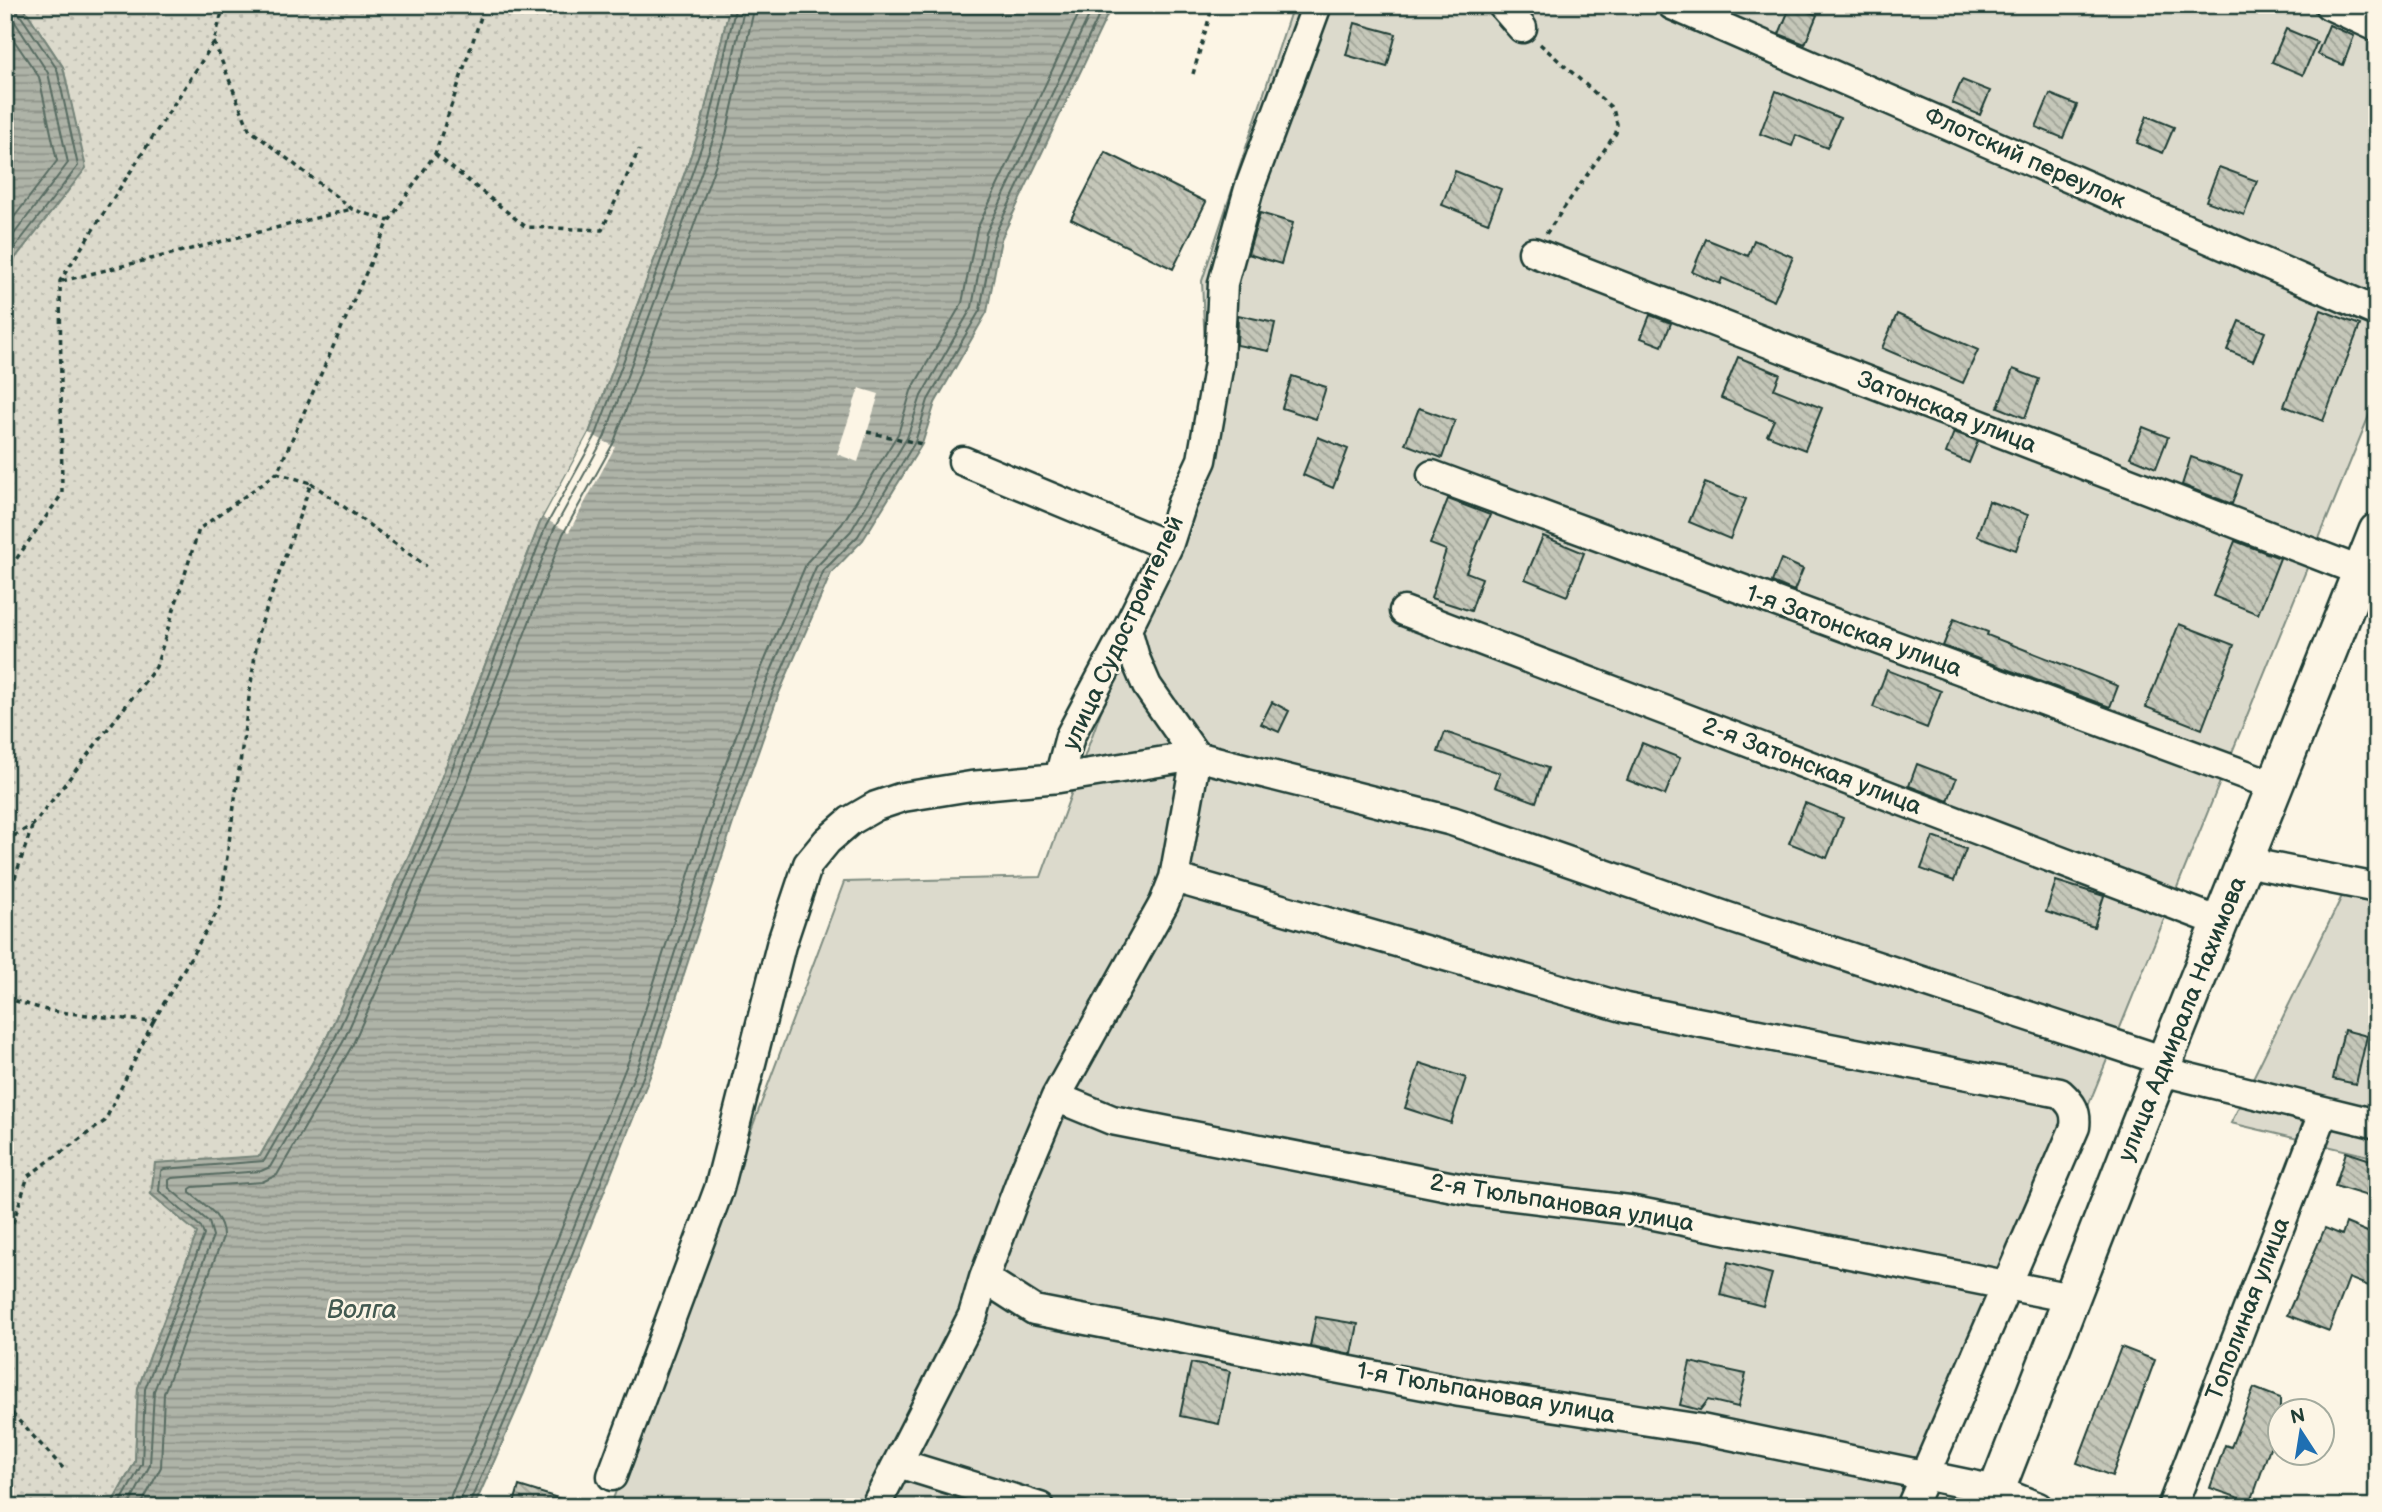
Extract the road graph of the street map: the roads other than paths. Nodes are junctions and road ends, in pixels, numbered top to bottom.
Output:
1 (1317, 5) edge
2 (1502, 5) edge
3 (1672, 5) edge
4 (2329, 5) edge
5 (2377, 27) edge
6 (1522, 28) road end
7 (1533, 253) road end
8 (2377, 312) edge
9 (963, 461) dead end
10 (1432, 475) dead end
11 (2377, 531) edge
12 (1168, 546) junction
13 (2362, 572) junction
14 (1404, 611) dead end
15 (1127, 629) junction
16 (1196, 757) junction
17 (1059, 778) junction
18 (2276, 786) junction
19 (2245, 862) junction
20 (1174, 878) junction
21 (2377, 888) edge
22 (2220, 922) junction
23 (2163, 1066) junction
24 (1056, 1097) junction
25 (2324, 1111) junction
26 (2377, 1124) edge
27 (984, 1278) junction
28 (2008, 1286) junction
29 (2071, 1298) junction
30 (898, 1463) junction
31 (1923, 1475) junction
32 (612, 1476) dead end
33 (1993, 1498) edge
34 (875, 1507) edge
35 (1040, 1507) edge
36 (1911, 1507) edge
37 (2038, 1507) edge
38 (2172, 1507) edge

1 - 12 street, улица Судостроителей
2 - 6 street
3 - 8 street, Флотский переулок
4 - 5 street
7 - 13 street, Затонская улица
9 - 12 street
10 - 18 street, 1-я Затонская улица
11 - 13 main road, улица Адмирала Нахимова
12 - 15 street, улица Судостроителей
13 - 18 main road, улица Адмирала Нахимова
14 - 22 street, 2-я Затонская улица
15 - 16 street
15 - 17 street, улица Судостроителей
16 - 17 street
16 - 20 street
16 - 23 street
17 - 32 street
18 - 19 main road, улица Адмирала Нахимова
19 - 21 street
19 - 22 main road, улица Адмирала Нахимова
20 - 24 street
20 - 28 street
22 - 23 main road, улица Адмирала Нахимова
23 - 25 street
23 - 29 main road, улица Адмирала Нахимова
24 - 27 street
24 - 28 street, 2-я Тюльпановая улица
25 - 26 street
25 - 38 street, Тополиная улица
27 - 30 street
27 - 31 street, 1-я Тюльпановая улица
28 - 29 street, 2-я Тюльпановая улица
28 - 31 street
29 - 33 main road, улица Адмирала Нахимова
30 - 34 street
30 - 35 street
31 - 33 street, 1-я Тюльпановая улица
31 - 36 street
33 - 37 street, 1-я Тюльпановая улица

